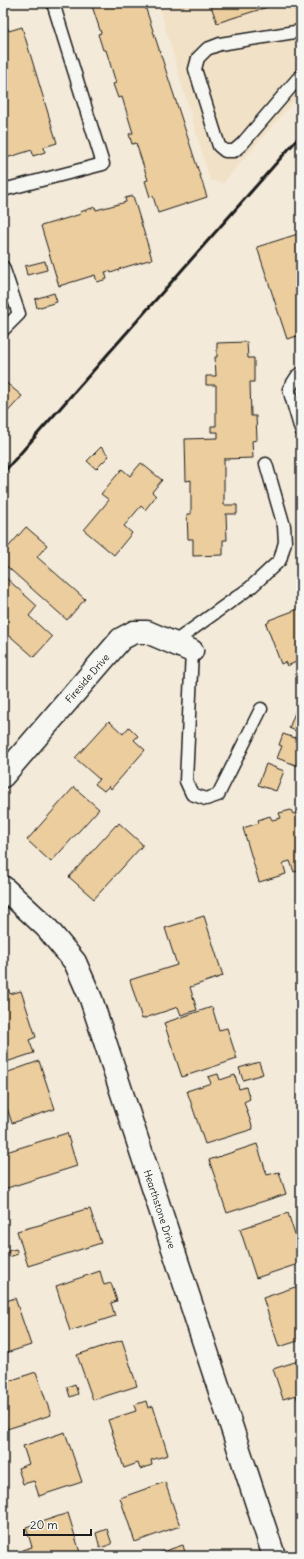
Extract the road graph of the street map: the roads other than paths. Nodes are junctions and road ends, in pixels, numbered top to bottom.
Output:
1 (53, 3) edge
2 (301, 31) edge
3 (301, 75) edge
4 (3, 190) edge
5 (3, 267) edge
6 (3, 330) edge
7 (301, 374) edge
8 (301, 430) edge
9 (266, 464) dead end
10 (173, 643) junction
11 (192, 651) joint
12 (261, 709) dead end
13 (3, 776) edge
14 (3, 887) edge
15 (274, 1556) edge

1 - 4 lane
2 - 3 lane
5 - 6 lane
7 - 8 lane
9 - 10 lane
10 - 11 street, Fireside Drive
10 - 13 street, Fireside Drive
11 - 12 lane
14 - 15 street, Hearthstone Drive

